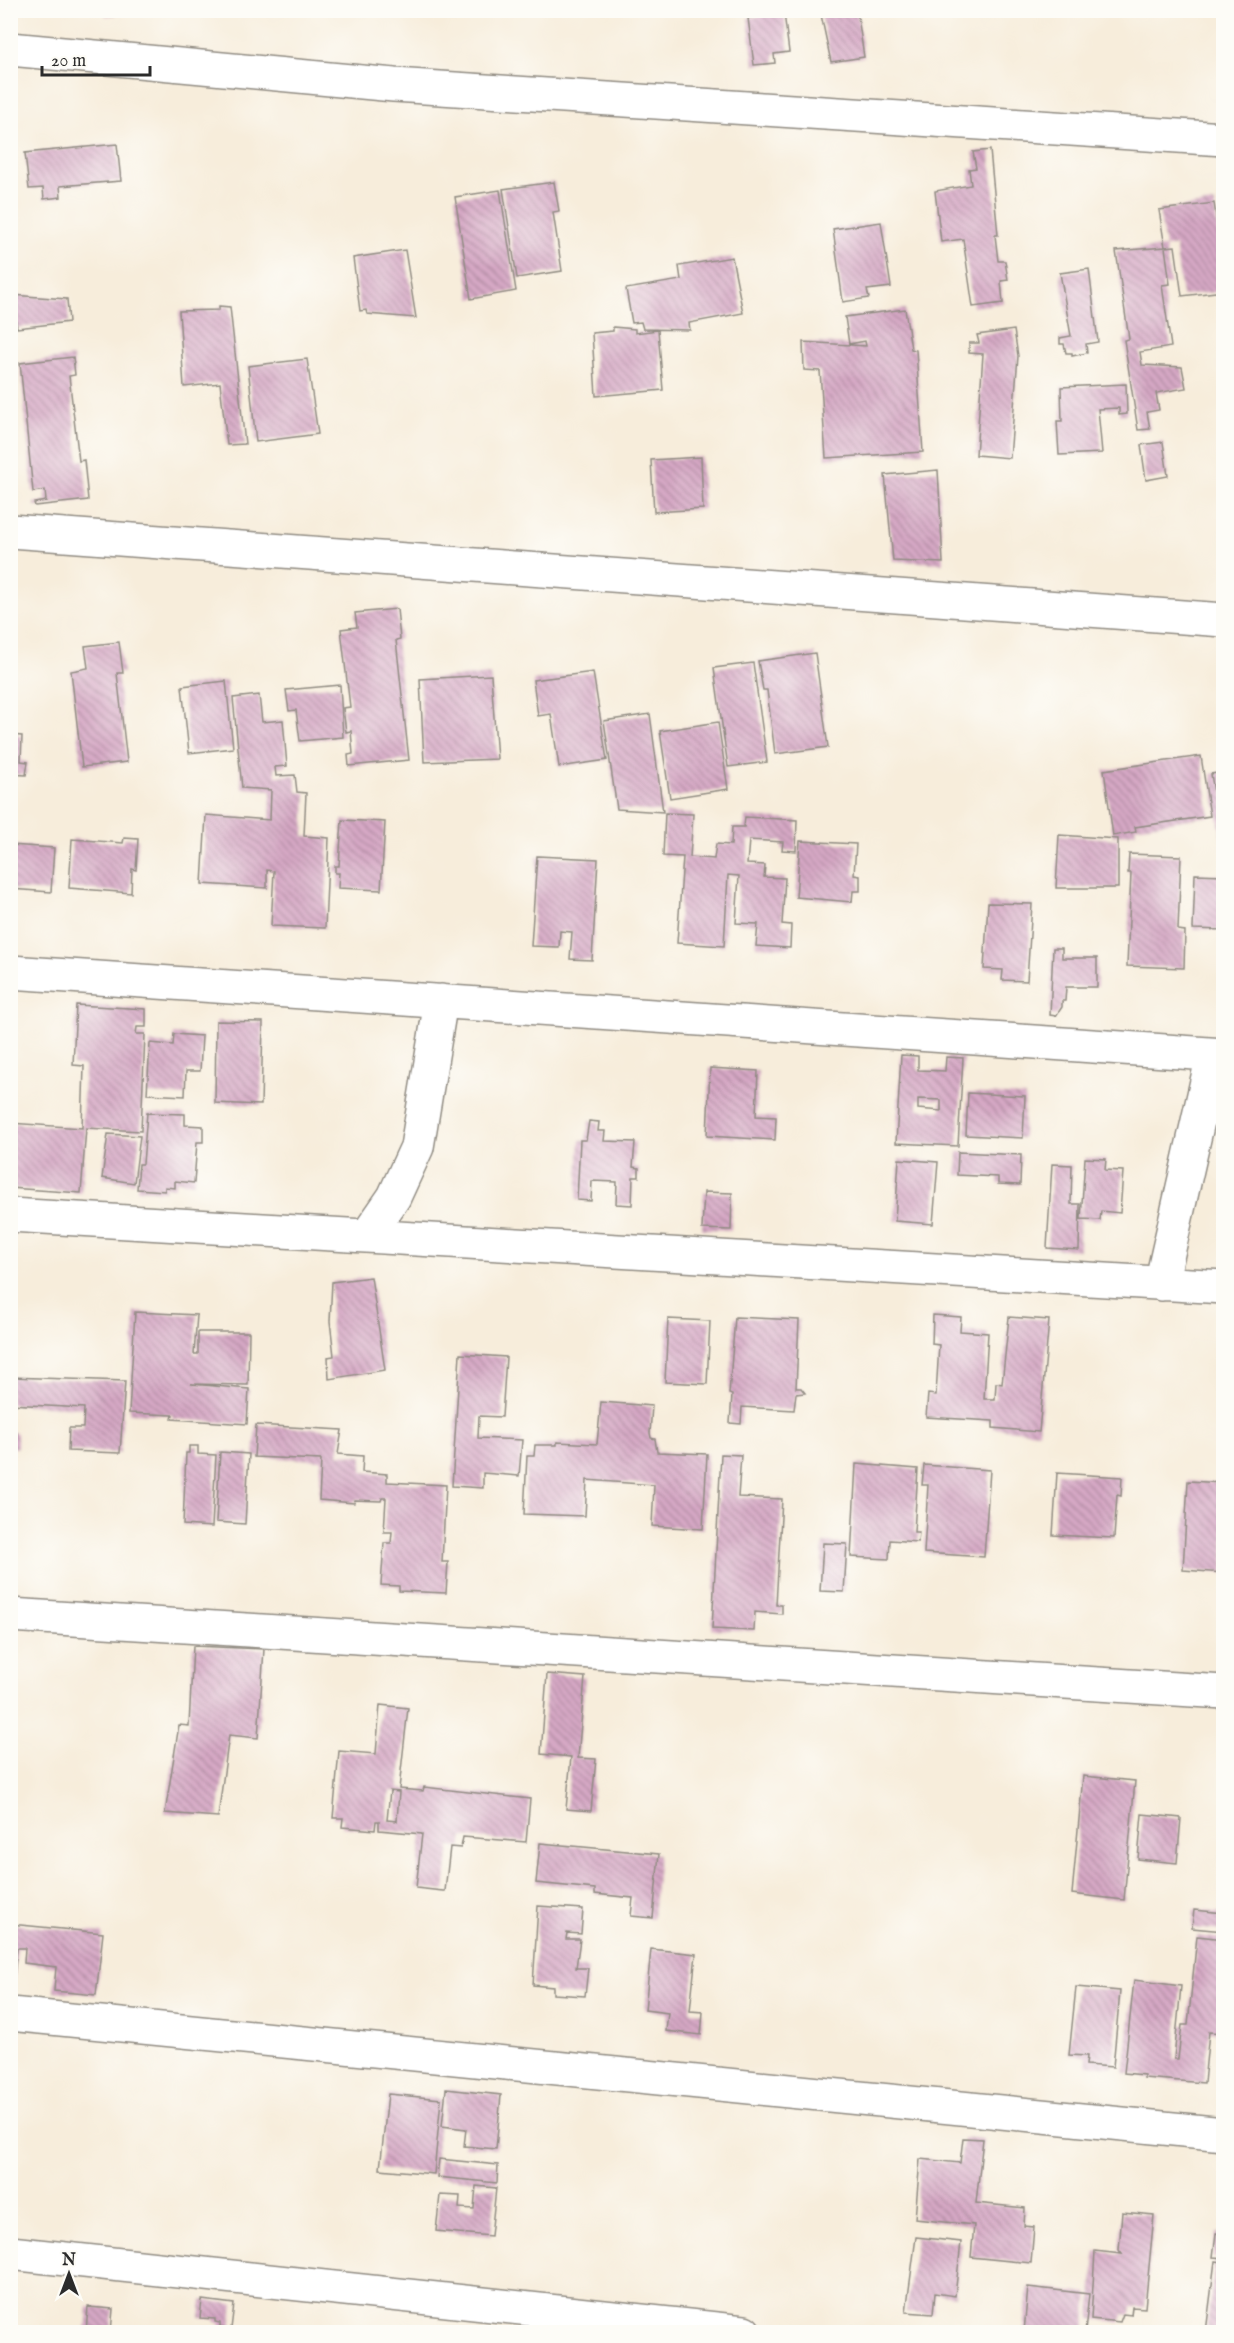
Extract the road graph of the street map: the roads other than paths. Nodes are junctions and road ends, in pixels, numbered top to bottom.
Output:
1 (10, 49) edge
2 (1224, 139) edge
3 (10, 531) edge
4 (1224, 620) edge
5 (10, 972) edge
6 (441, 1001) junction
7 (1218, 1055) edge
8 (10, 1215) edge
9 (367, 1236) junction
10 (1161, 1284) junction
11 (1224, 1287) edge
12 (10, 1615) edge
13 (1224, 1692) edge
14 (10, 2014) edge
15 (1224, 2134) edge
16 (10, 2253) edge
17 (744, 2332) edge

1 - 2 street
3 - 4 street
5 - 6 street
6 - 7 street
6 - 9 street
7 - 10 street
8 - 9 street
9 - 10 street
10 - 11 street
12 - 13 street
14 - 15 street
16 - 17 street

